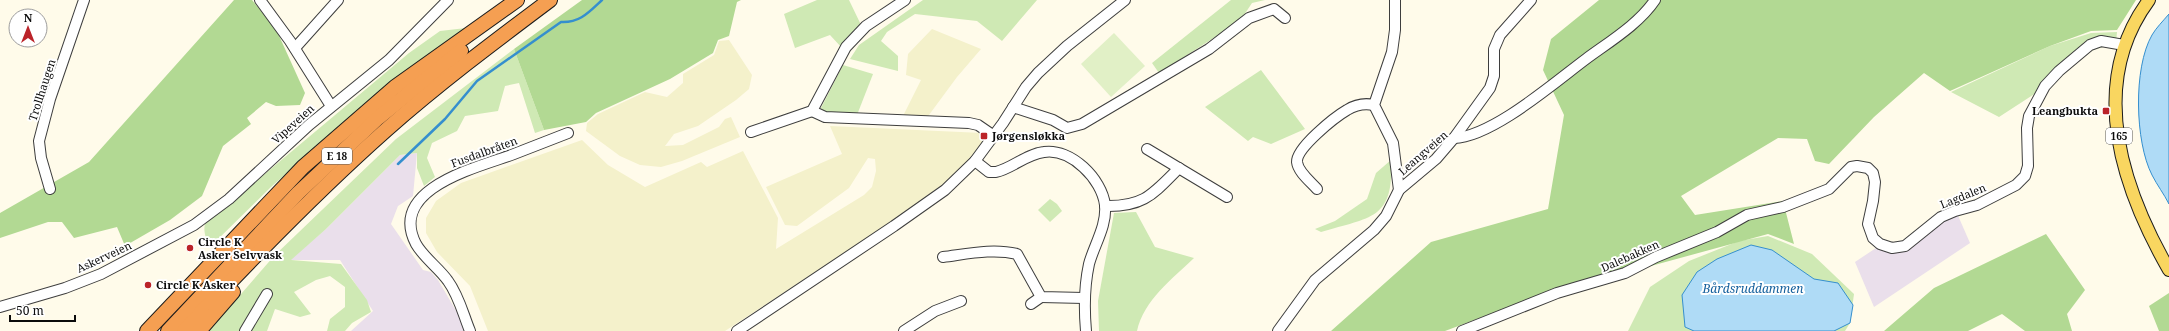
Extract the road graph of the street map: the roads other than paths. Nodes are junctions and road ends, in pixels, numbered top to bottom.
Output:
1 (84, 0) edge
2 (260, 0) edge
3 (338, 0) edge
4 (448, 0) edge
5 (517, 0) edge
6 (523, 0) edge
7 (550, 0) edge
8 (905, 0) edge
9 (1125, 0) edge
10 (1395, 0) edge
11 (1532, 0) edge
12 (1655, 0) edge
13 (2149, 0) edge
14 (1284, 18) dead end
15 (2124, 45) junction
16 (295, 48) junction
17 (1374, 105) junction
18 (331, 106) junction
19 (1013, 107) junction
20 (812, 111) junction
21 (751, 132) dead end
22 (568, 133) dead end
23 (994, 136) junction
24 (1454, 138) junction
25 (1147, 149) dead end
26 (974, 161) junction
27 (1179, 168) junction
28 (50, 189) dead end
29 (1317, 189) dead end
30 (1399, 190) junction
31 (1227, 197) dead end
32 (1105, 206) junction
33 (1783, 207) joint
34 (211, 212) joint
35 (276, 237) junction
36 (943, 257) dead end
37 (2169, 270) edge
38 (267, 294) dead end
39 (1041, 297) junction
40 (1084, 298) junction
41 (962, 300) dead end
42 (1031, 304) dead end
43 (0, 307) edge
44 (147, 331) edge
45 (168, 331) edge
46 (184, 331) edge
47 (199, 331) edge
48 (245, 331) edge
49 (470, 331) edge
50 (737, 331) edge
51 (904, 331) edge
52 (1086, 331) edge
53 (1278, 331) edge
54 (1462, 331) edge

1 - 28 street, Trollhaugen
2 - 16 street, Vipeveien
3 - 16 street
4 - 18 street
5 - 44 highway, E 18
6 - 45 highway, E 18
7 - 35 highway, E 18
8 - 20 street
9 - 19 street
10 - 17 street
11 - 24 street
12 - 24 street, Leangveien
13 - 15 main road, 165
14 - 19 street
15 - 33 street, Lagdalen
15 - 37 main road, 165
16 - 18 street, Vipeveien
17 - 29 street
17 - 30 street
18 - 34 street, Vipeveien
19 - 23 street
20 - 21 street
20 - 23 street
22 - 49 street, Fusdalbråten
23 - 26 street
24 - 30 street, Leangveien
25 - 27 street
26 - 32 street
26 - 50 street
27 - 31 street
27 - 32 street
30 - 53 street, Leangveien
32 - 40 street
33 - 54 street, Dalebakken
34 - 43 street, Askerveien
35 - 46 highway, E 18
35 - 47 highway, E 18
36 - 39 street
38 - 48 street
39 - 40 street
39 - 42 street
40 - 52 street
41 - 51 street

